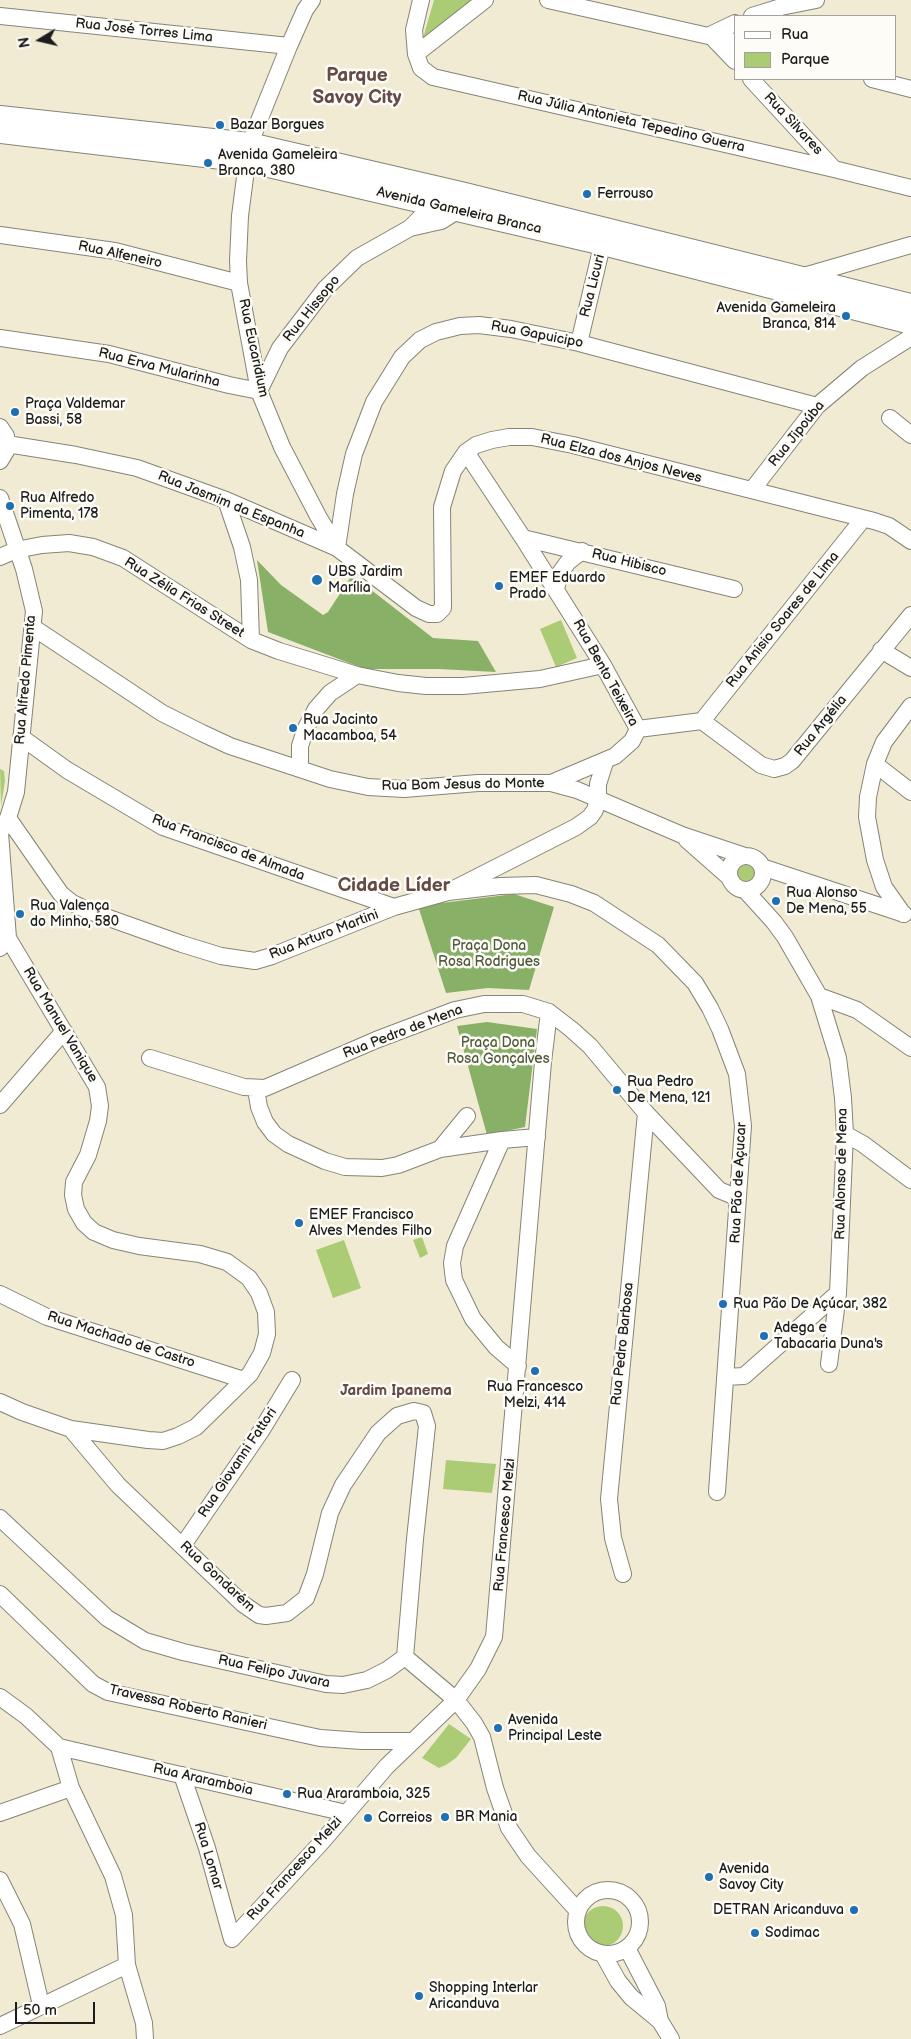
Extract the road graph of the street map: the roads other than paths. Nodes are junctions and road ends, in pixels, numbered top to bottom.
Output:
1 (312, 0) edge
2 (420, 0) edge
3 (485, 0) edge
4 (548, 0) edge
5 (816, 0) edge
6 (755, 15) edge
7 (0, 16) edge
8 (734, 23) edge
9 (710, 35) junction
10 (734, 42) edge
11 (289, 46) junction
12 (416, 54) junction
13 (734, 60) edge
14 (752, 80) edge
15 (876, 80) edge
16 (911, 89) edge
17 (0, 116) edge
18 (0, 133) edge
19 (249, 152) junction
20 (834, 169) junction
21 (911, 188) edge
22 (466, 193) junction
23 (435, 196) junction
24 (457, 211) junction
25 (410, 228) junction
26 (0, 234) edge
27 (605, 237) junction
28 (911, 245) edge
29 (804, 276) junction
30 (780, 280) junction
31 (239, 283) junction
32 (911, 304) edge
33 (890, 320) junction
34 (911, 324) edge
35 (911, 337) edge
36 (0, 338) edge
37 (579, 342) junction
38 (895, 346) junction
39 (259, 391) junction
40 (817, 406) junction
41 (890, 418) dead end
42 (0, 427) edge
43 (911, 435) edge
44 (7, 444) junction
45 (466, 452) junction
46 (0, 461) edge
47 (752, 490) junction
48 (0, 498) edge
49 (226, 500) junction
50 (863, 519) junction
51 (523, 538) junction
52 (911, 540) edge
53 (337, 548) junction
54 (16, 550) junction
55 (582, 551) junction
56 (0, 557) edge
57 (556, 589) junction
58 (734, 589) dead end
59 (911, 615) edge
60 (34, 628) junction
61 (251, 640) junction
62 (882, 650) junction
63 (604, 665) junction
64 (911, 668) edge
65 (357, 675) junction
66 (911, 706) edge
67 (702, 721) junction
68 (638, 729) junction
69 (21, 737) junction
70 (605, 762) junction
71 (875, 764) junction
72 (300, 769) junction
73 (551, 782) junction
74 (911, 792) edge
75 (598, 799) junction
76 (8, 818) junction
77 (0, 833) edge
78 (682, 835) junction
79 (745, 856) junction
80 (762, 866) junction
81 (729, 877) junction
82 (746, 890) junction
83 (448, 892) junction
84 (394, 907) junction
85 (907, 916) edge
86 (4, 943) edge
87 (819, 996) junction
88 (549, 1012) junction
89 (64, 1031) junction
90 (911, 1048) edge
91 (150, 1058) dead end
92 (256, 1089) junction
93 (0, 1105) edge
94 (646, 1113) junction
95 (467, 1116) dead end
96 (845, 1134) junction
97 (537, 1137) junction
98 (502, 1140) junction
99 (440, 1149) junction
100 (911, 1180) edge
101 (738, 1198) junction
102 (838, 1293) junction
103 (0, 1294) edge
104 (829, 1364) dead end
105 (518, 1366) junction
106 (725, 1377) junction
107 (244, 1380) junction
108 (292, 1380) dead end
109 (0, 1402) edge
110 (71, 1429) junction
111 (717, 1492) dead end
112 (0, 1518) edge
113 (182, 1545) junction
114 (623, 1574) dead end
115 (0, 1594) edge
116 (405, 1657) junction
117 (0, 1698) edge
118 (456, 1700) junction
119 (414, 1741) junction
120 (60, 1747) junction
121 (182, 1775) junction
122 (71, 1788) junction
123 (346, 1812) junction
124 (0, 1813) edge
125 (0, 1880) edge
126 (578, 1911) junction
127 (232, 1938) joint
128 (627, 1948) junction
129 (604, 1954) junction
130 (127, 1965) junction
131 (41, 2005) junction
132 (660, 2021) junction
133 (0, 2026) edge
134 (145, 2039) edge
135 (671, 2039) edge

1 - 11 street, Rua Eucaridium
2 - 12 street, Rua Júlia Antonieta Tepedino Guerra
3 - 12 street
4 - 9 street
5 - 6 street
7 - 11 street, Rua José Torres Lima
8 - 9 street
9 - 10 street
9 - 13 street
11 - 19 street, Rua Eucaridium
12 - 20 street, Rua Júlia Antonieta Tepedino Guerra
14 - 20 street, Rua Silvares
15 - 16 street
17 - 19 main road, Avenida Gameleira Branca
18 - 19 main road, Avenida Gameleira Branca
19 - 23 main road, Avenida Gameleira Branca
19 - 31 street, Rua Eucaridium
20 - 21 street, Rua Júlia Antonieta Tepedino Guerra
22 - 23 main road, Avenida Gameleira Branca
22 - 24 street
22 - 27 main road, Avenida Gameleira Branca
23 - 24 main road, Avenida Gameleira Branca
23 - 25 street, Rua Hissopo
24 - 25 street, Rua Hissopo
24 - 27 main road, Avenida Gameleira Branca
25 - 39 street, Rua Hissopo
26 - 31 street, Rua Alfeneiro
27 - 30 main road, Avenida Gameleira Branca
27 - 37 street, Rua Licuri
28 - 29 street
29 - 30 main road, Avenida Gameleira Branca
29 - 32 main road, Avenida Gameleira Branca
30 - 33 main road, Avenida Gameleira Branca
31 - 39 street, Rua Eucaridium
33 - 34 main road, Avenida Gameleira Branca
33 - 38 street
35 - 38 street, Rua Jipoúba
36 - 39 street, Rua Erva Mularinha
37 - 40 street, Rua Gapuicipo
37 - 53 street, Rua Gapuicipo
38 - 40 street, Rua Jipoúba
39 - 53 street, Rua Eucaridium
40 - 47 street, Rua Jipoúba
41 - 43 street
42 - 44 street
44 - 46 street
44 - 49 street, Rua Jasmim da Espanha
45 - 47 street, Rua Elza dos Anjos Neves
45 - 51 street, Rua Bento Teixeira
45 - 53 street
47 - 50 street, Rua Elza dos Anjos Neves
48 - 54 street, Rua Alfredo Pimenta
49 - 53 street, Rua Jasmim da Espanha
49 - 61 street
50 - 52 street, Rua Elza dos Anjos Neves
50 - 67 street, Rua Anisio Soares de Lima
51 - 55 street, Rua Hibisco
51 - 57 street, Rua Bento Teixeira
54 - 56 street, Rua Zélia Frias Street
54 - 60 street, Rua Alfredo Pimenta
54 - 61 street, Rua Zélia Frias Street
55 - 57 street
55 - 58 street, Rua Hibisco
57 - 63 street, Rua Bento Teixeira
59 - 62 street, Rua Argélia
60 - 69 street, Rua Alfredo Pimenta
60 - 72 street, Rua Bom Jesus do Monte
61 - 65 street, Rua Zélia Frias Street
62 - 64 street
62 - 67 street, Rua Argélia
63 - 65 street, Rua Zélia Frias Street
63 - 68 street, Rua Bento Teixeira
65 - 72 street
66 - 71 street
67 - 68 street
68 - 70 street, Rua Bento Teixeira
69 - 76 street, Rua Alfredo Pimenta
69 - 84 street, Rua Francisco de Almada
70 - 73 street, Rua Bento Teixeira
70 - 75 street
71 - 74 street
71 - 85 street
72 - 73 street, Rua Bom Jesus do Monte
73 - 75 street, Rua Bom Jesus do Monte
75 - 78 street, Rua Bom Jesus do Monte
75 - 83 street, Rua Arturo Martini
76 - 77 street, Rua Alfredo Pimenta
76 - 84 street, Rua Arturo Martini
77 - 86 street
78 - 79 street, Rua Bom Jesus do Monte
78 - 81 street, Rua Bom Jesus do Monte
79 - 80 street
79 - 81 street
80 - 82 street
80 - 85 street
81 - 82 street
82 - 87 street, Rua Alonso de Mena
83 - 84 street, Rua Arturo Martini
83 - 101 street, Rua Pão de Açucar
86 - 89 street, Rua Manuel Vanique
87 - 90 street
87 - 96 street, Rua Alonso de Mena
88 - 92 street, Rua Pedro de Mena
88 - 94 street, Rua Pedro de Mena
88 - 97 street, Rua Francesco Melzi
89 - 93 street
89 - 107 street, Rua Manuel Vanique
91 - 92 street, Rua Pedro de Mena
92 - 99 street
94 - 101 street, Rua Pedro de Mena
94 - 114 street, Rua Pedro Barbosa
95 - 99 street
96 - 100 street
96 - 102 street, Rua Alonso de Mena
97 - 98 street
97 - 105 street, Rua Francesco Melzi
98 - 99 street
98 - 105 street
101 - 106 street, Rua Pão de Açucar
102 - 104 street, Rua Alonso de Mena
102 - 106 street
103 - 107 street, Rua Machado de Castro
105 - 118 street, Rua Francesco Melzi
106 - 111 street, Rua Pão de Açucar
107 - 110 street, Rua Manuel Vanique
108 - 113 street, Rua Giovanni Fattori
109 - 110 street
110 - 113 street, Rua Gondarém
112 - 116 street, Rua Felipo Juvara
113 - 116 street, Rua Gondarém
115 - 119 street, Travessa Roberto Ranieri
116 - 118 street
117 - 120 street
118 - 119 street, Rua Francesco Melzi
118 - 126 street
119 - 123 street, Rua Francesco Melzi
120 - 121 street, Rua Araramboia
120 - 122 street
121 - 123 street, Rua Araramboia
121 - 127 street, Rua Lomar
122 - 124 street
122 - 130 street
123 - 127 street, Rua Francesco Melzi
125 - 131 street
126 - 128 street
126 - 129 street
128 - 129 street
128 - 132 street
129 - 132 street
130 - 131 street
130 - 134 street
131 - 133 street
132 - 135 street

